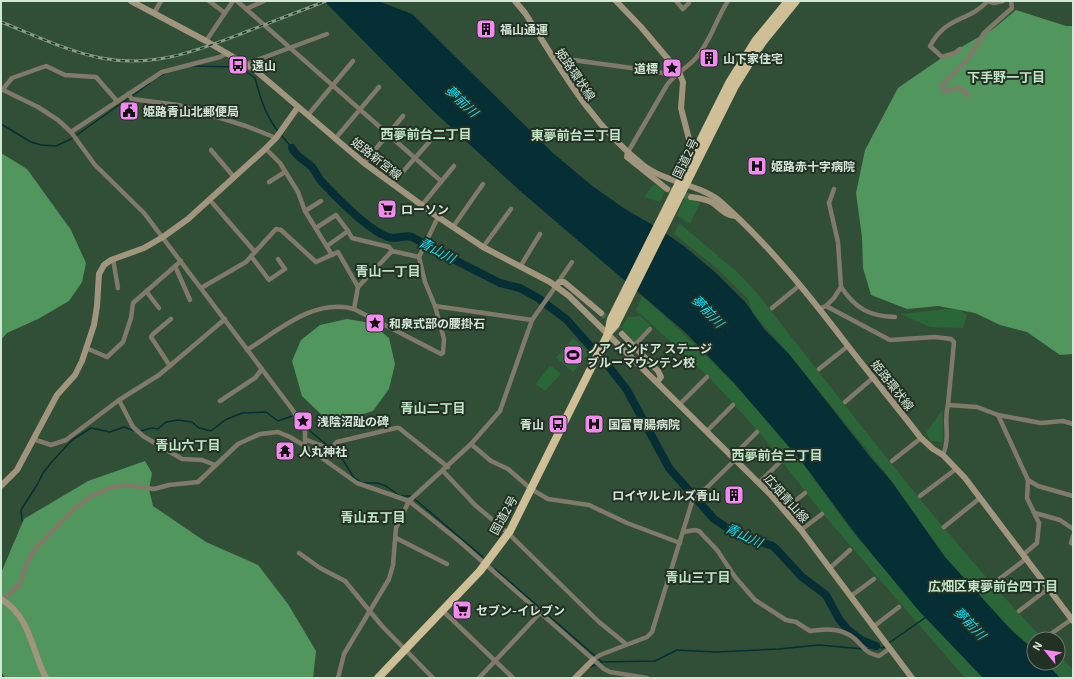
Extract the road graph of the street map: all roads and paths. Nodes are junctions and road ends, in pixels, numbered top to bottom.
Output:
1 (131, 1) edge
2 (162, 1) edge
3 (209, 1) edge
4 (233, 1) edge
5 (237, 1) edge
6 (264, 1) edge
7 (515, 1) edge
8 (616, 1) edge
9 (676, 1) edge
10 (689, 1) edge
11 (728, 1) edge
12 (788, 1) edge
13 (796, 1) edge
14 (988, 1) edge
15 (1003, 1) edge
16 (1011, 1) edge
17 (246, 9) junction
18 (154, 13) junction
19 (225, 13) junction
20 (327, 34) dead end
21 (206, 41) junction
22 (291, 48) junction
23 (960, 49) dead end
24 (228, 54) junction
25 (551, 56) junction
26 (353, 61) dead end
27 (246, 64) junction
28 (676, 74) junction
29 (333, 86) junction
30 (380, 87) dead end
31 (2, 89) edge
32 (128, 94) junction
33 (968, 95) dead end
34 (117, 101) junction
35 (298, 107) junction
36 (360, 110) junction
37 (308, 115) junction
38 (403, 116) dead end
39 (72, 133) junction
40 (388, 134) junction
41 (276, 138) junction
42 (335, 139) junction
43 (430, 140) dead end
44 (266, 149) junction
45 (211, 150) dead end
46 (696, 150) junction
47 (628, 152) junction
48 (415, 157) junction
49 (364, 163) junction
50 (454, 166) dead end
51 (285, 172) junction
52 (234, 177) junction
53 (441, 181) junction
54 (269, 182) dead end
55 (392, 184) junction
56 (483, 184) dead end
57 (682, 184) junction
58 (667, 189) tunnel mouth
59 (834, 190) dead end
60 (691, 197) tunnel mouth
61 (210, 199) junction
62 (320, 201) dead end
63 (422, 206) junction
64 (511, 209) dead end
65 (305, 211) junction
66 (735, 216) junction
67 (438, 217) junction
68 (453, 227) junction
69 (316, 228) junction
70 (348, 231) junction
71 (540, 234) dead end
72 (163, 237) junction
73 (327, 246) junction
74 (483, 247) junction
75 (392, 251) junction
76 (253, 254) junction
77 (332, 255) junction
78 (420, 257) junction
79 (113, 259) junction
80 (278, 259) dead end
81 (181, 261) junction
82 (572, 262) dead end
83 (175, 266) junction
84 (520, 267) junction
85 (558, 284) junction
86 (800, 285) junction
87 (358, 287) junction
88 (841, 287) junction
89 (118, 288) dead end
90 (201, 288) junction
91 (146, 291) junction
92 (190, 300) dead end
93 (435, 306) junction
94 (824, 307) junction
95 (159, 308) dead end
96 (354, 308) junction
97 (772, 308) dead end
98 (601, 313) tunnel mouth
99 (171, 318) dead end
100 (895, 318) dead end
101 (224, 319) junction
102 (532, 320) junction
103 (650, 329) dead end
104 (608, 334) junction
105 (622, 334) tunnel mouth
106 (634, 346) junction
107 (848, 346) junction
108 (86, 348) junction
109 (248, 350) junction
110 (170, 366) junction
111 (262, 369) junction
112 (819, 369) dead end
113 (706, 377) dead end
114 (874, 377) junction
115 (657, 382) junction
116 (119, 400) junction
117 (220, 402) dead end
118 (845, 402) dead end
119 (680, 404) junction
120 (733, 405) dead end
121 (948, 405) junction
122 (998, 415) junction
123 (1073, 424) edge
124 (707, 431) junction
125 (757, 432) dead end
126 (921, 438) junction
127 (33, 439) junction
128 (307, 440) junction
129 (471, 444) junction
130 (305, 446) junction
131 (943, 455) junction
132 (734, 458) junction
133 (781, 461) dead end
134 (892, 461) dead end
135 (215, 465) junction
136 (448, 467) junction
137 (956, 469) junction
138 (443, 471) junction
139 (1028, 480) junction
140 (759, 483) junction
141 (1, 486) edge
142 (531, 489) junction
143 (805, 493) dead end
144 (920, 496) dead end
145 (1073, 496) edge
146 (980, 498) junction
147 (411, 499) junction
148 (784, 510) junction
149 (1035, 513) junction
150 (822, 514) dead end
151 (944, 527) dead end
152 (1073, 529) edge
153 (801, 530) junction
154 (683, 532) junction
155 (508, 533) junction
156 (1073, 536) edge
157 (396, 538) junction
158 (680, 543) junction
159 (1073, 544) edge
160 (850, 550) dead end
161 (299, 553) dead end
162 (1025, 556) junction
163 (447, 564) dead end
164 (485, 565) junction
165 (830, 568) junction
166 (874, 579) dead end
167 (994, 583) dead end
168 (1049, 588) junction
169 (851, 596) junction
170 (2, 600) edge
171 (899, 608) dead end
172 (370, 611) junction
173 (443, 611) junction
174 (1020, 611) dead end
175 (540, 613) junction
176 (1072, 620) edge
177 (873, 627) junction
178 (1056, 631) edge
179 (626, 644) junction
180 (888, 648) junction
181 (404, 650) junction
182 (593, 660) junction
183 (495, 661) junction
184 (46, 678) edge
185 (338, 678) edge
186 (378, 678) edge
187 (433, 678) edge
188 (479, 678) edge
189 (513, 678) edge
190 (575, 678) edge
191 (647, 678) edge
192 (912, 678) edge

1 - 18 main road, 姫路新宮線
2 - 18 street
3 - 19 street
4 - 19 street
5 - 17 street
6 - 17 street
7 - 25 main road, 姫路環状線
8 - 28 main road
9 - 10 street
11 - 28 street
12 - 46 highway, 国道2号
13 - 57 highway, 国道2号
14 - 15 street
14 - 23 street
16 - 33 street
17 - 22 street
18 - 21 main road, 姫路新宮線
19 - 21 street
20 - 22 street
21 - 24 main road, 姫路新宮線
22 - 27 street
22 - 29 street
24 - 27 main road, 姫路新宮線
24 - 32 street
25 - 28 street
25 - 47 main road, 姫路環状線
26 - 29 street
27 - 35 main road, 姫路新宮線
28 - 46 main road
28 - 47 street
29 - 36 street
29 - 37 street
30 - 36 street
31 - 34 street
31 - 39 street
32 - 34 street
32 - 41 street
34 - 39 street
35 - 37 main road, 姫路新宮線
35 - 41 main road
36 - 40 street
36 - 42 street
37 - 42 main road, 姫路新宮線
38 - 40 street
39 - 72 street
40 - 48 street
40 - 49 street
41 - 44 main road
42 - 49 main road, 姫路新宮線
43 - 48 street
44 - 51 street
44 - 52 main road
45 - 52 street
46 - 57 highway, 国道2号
47 - 57 main road, 姫路環状線
47 - 58 main road
48 - 53 street
48 - 55 street
49 - 55 main road, 姫路新宮線
50 - 53 street
51 - 54 street
51 - 65 street
52 - 61 main road
53 - 63 street
55 - 63 main road, 姫路新宮線
56 - 68 street
57 - 66 main road, 姫路環状線
57 - 104 highway, 国道2号
59 - 88 street
60 - 66 main road
61 - 72 main road
61 - 76 street
62 - 65 street
63 - 67 main road, 姫路新宮線
64 - 74 street
65 - 69 street
66 - 86 main road, 姫路環状線
67 - 68 main road, 姫路新宮線
67 - 78 street
68 - 74 main road, 姫路新宮線
69 - 70 street
69 - 73 street
70 - 73 street
70 - 75 street
71 - 84 street
72 - 79 main road
72 - 81 street
73 - 77 street
74 - 84 main road, 姫路新宮線
75 - 78 street
75 - 87 street
76 - 77 street
76 - 80 street
76 - 90 street
77 - 87 street
78 - 93 street
79 - 89 street
79 - 108 main road
81 - 83 street
81 - 90 street
82 - 85 street
83 - 91 street
83 - 92 street
84 - 85 main road, 姫路新宮線
85 - 98 main road
85 - 102 street
85 - 104 main road, 姫路新宮線
86 - 94 main road, 姫路環状線
86 - 97 street
87 - 96 street
88 - 94 street
88 - 100 street
90 - 101 street
91 - 95 street
91 - 108 street
93 - 96 street
93 - 102 street
94 - 107 main road, 姫路環状線
94 - 121 street
96 - 109 street
99 - 110 street
101 - 109 street
101 - 110 street
102 - 129 street
103 - 106 street
104 - 115 main road, 広畑青山線
104 - 142 highway, 国道2号
105 - 106 main road
106 - 115 main road
107 - 112 street
107 - 114 main road, 姫路環状線
108 - 127 main road
109 - 111 street
110 - 116 street
111 - 117 street
111 - 128 street
113 - 119 street
114 - 118 street
114 - 126 main road, 姫路環状線
115 - 119 main road, 広畑青山線
116 - 127 street
116 - 135 street
119 - 124 main road, 広畑青山線
120 - 124 street
121 - 122 street
121 - 131 street
122 - 123 street
122 - 139 street
124 - 132 main road, 広畑青山線
125 - 132 street
126 - 131 main road, 姫路環状線
126 - 134 street
127 - 141 main road
128 - 130 street
128 - 136 street
129 - 136 street
129 - 142 street
130 - 135 street
130 - 147 street
131 - 137 main road, 姫路環状線
132 - 140 main road, 広畑青山線
132 - 154 street
133 - 140 street
135 - 170 street
136 - 138 street
137 - 144 street
137 - 146 main road, 姫路環状線
138 - 147 street
138 - 155 street
139 - 145 street
139 - 149 street
140 - 148 main road, 広畑青山線
142 - 155 highway, 国道2号
142 - 158 street
143 - 148 street
146 - 151 street
146 - 162 main road, 姫路環状線
147 - 157 street
147 - 164 street
148 - 153 main road, 広畑青山線
149 - 152 street
149 - 162 street
150 - 153 street
153 - 165 main road, 広畑青山線
154 - 158 street
154 - 180 street
155 - 164 highway, 国道2号
155 - 179 street
156 - 159 street
157 - 163 street
157 - 172 street
158 - 179 street
160 - 165 street
161 - 172 street
162 - 167 street
162 - 168 main road, 姫路環状線
164 - 173 highway, 国道2号
164 - 175 street
165 - 169 main road, 広畑青山線
166 - 169 street
168 - 174 street
168 - 176 main road, 姫路環状線
169 - 177 main road, 広畑青山線
170 - 184 main road
171 - 177 street
172 - 181 street
172 - 185 street
173 - 181 highway, 国道2号
173 - 183 street
175 - 182 street
175 - 183 street
176 - 178 street
177 - 180 main road, 広畑青山線
179 - 182 street
180 - 192 main road, 広畑青山線
181 - 186 highway, 国道2号
181 - 187 street
182 - 190 main road
182 - 191 street
183 - 188 street
183 - 189 street

